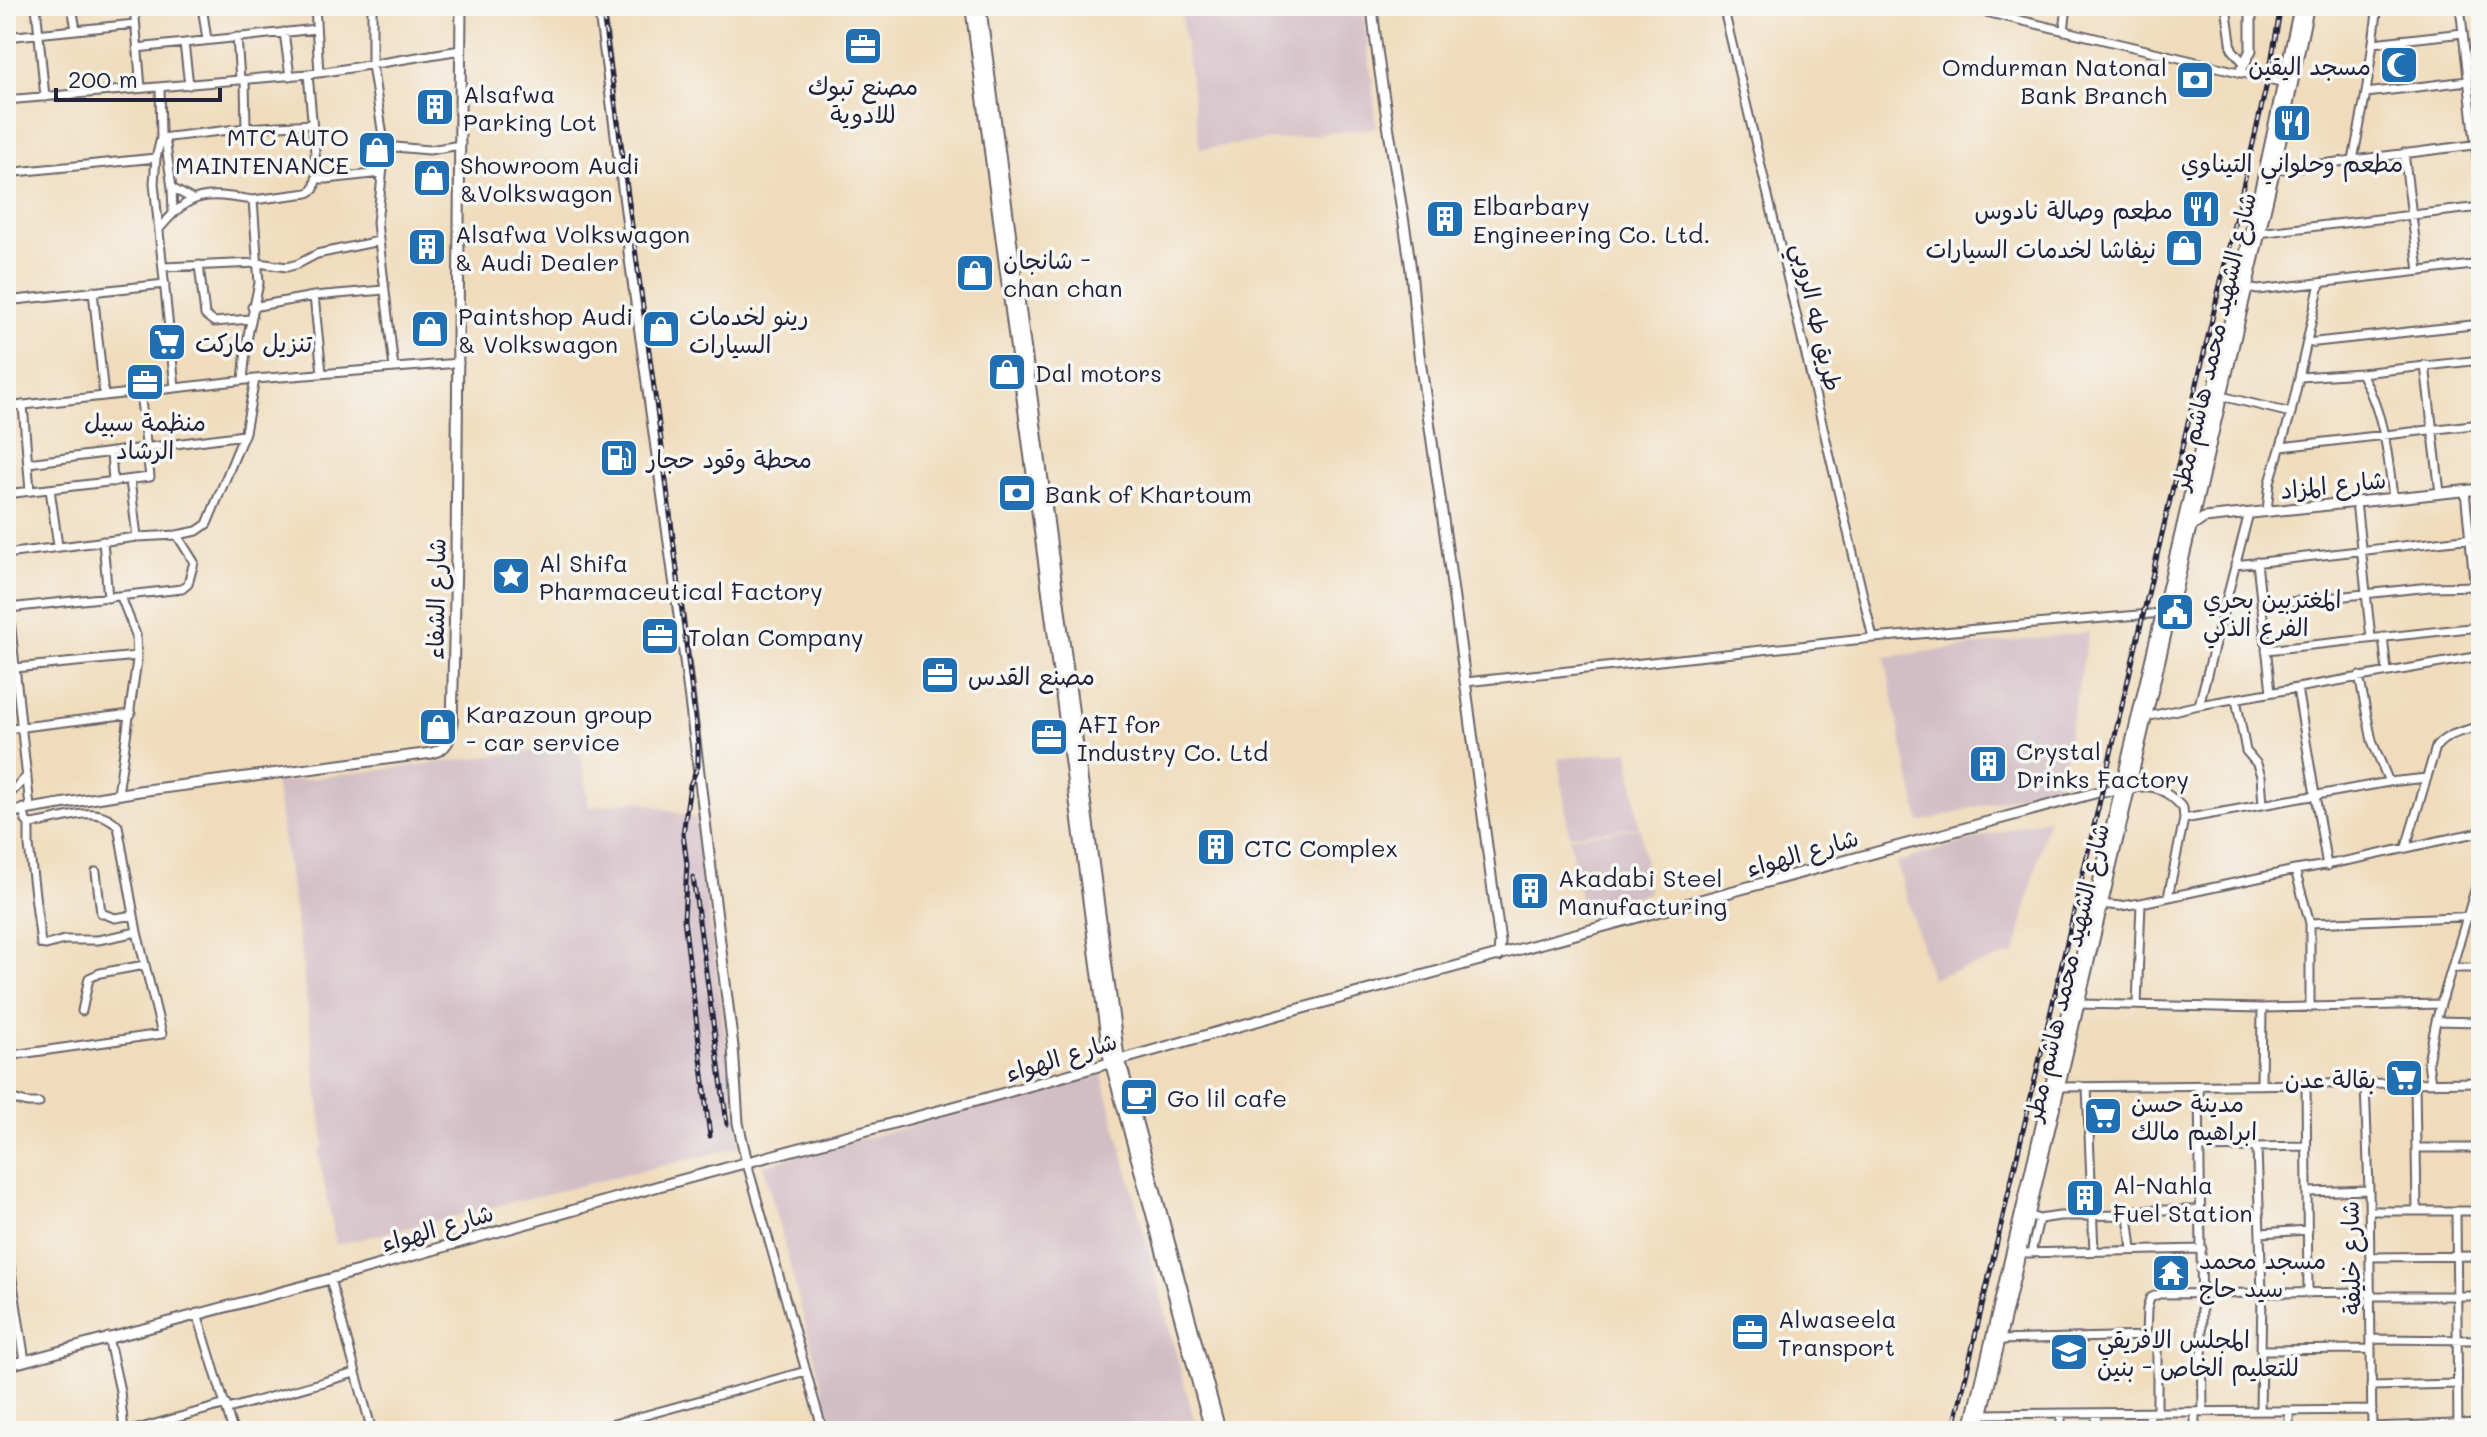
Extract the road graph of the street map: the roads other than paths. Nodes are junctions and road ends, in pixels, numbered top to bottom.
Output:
1 (36, 6) edge
2 (72, 6) edge
3 (134, 6) edge
4 (202, 6) edge
5 (315, 6) edge
6 (372, 6) edge
7 (461, 6) edge
8 (599, 6) edge
9 (971, 6) edge
10 (980, 6) edge
11 (1372, 6) edge
12 (1723, 6) edge
13 (1960, 6) edge
14 (2067, 6) edge
15 (2226, 6) edge
16 (2251, 6) edge
17 (2300, 6) edge
18 (2308, 6) edge
19 (2378, 6) edge
20 (2460, 6) edge
21 (135, 24) junction
22 (316, 29) junction
23 (76, 30) junction
24 (2064, 31) junction
25 (284, 32) junction
26 (2463, 33) junction
27 (39, 34) junction
28 (6, 37) edge
29 (237, 37) junction
30 (207, 40) junction
31 (184, 43) junction
32 (2373, 43) junction
33 (137, 48) junction
34 (461, 50) junction
35 (372, 65) junction
36 (2241, 67) junction
37 (319, 73) junction
38 (308, 74) junction
39 (290, 76) junction
40 (242, 80) junction
41 (2468, 81) junction
42 (2285, 83) junction
43 (189, 85) junction
44 (141, 88) junction
45 (160, 88) junction
46 (2366, 93) junction
47 (2481, 93) edge
48 (2471, 94) junction
49 (45, 97) junction
50 (6, 100) edge
51 (312, 124) junction
52 (246, 128) junction
53 (163, 138) junction
54 (2478, 144) edge
55 (461, 145) junction
56 (385, 149) junction
57 (2404, 153) junction
58 (156, 158) junction
59 (2353, 160) junction
60 (2274, 170) junction
61 (6, 173) edge
62 (381, 173) junction
63 (317, 175) junction
64 (172, 188) junction
65 (2481, 194) edge
66 (192, 199) junction
67 (253, 200) junction
68 (2481, 207) edge
69 (173, 213) junction
70 (2413, 215) junction
71 (160, 228) junction
72 (2258, 233) junction
73 (379, 241) junction
74 (258, 263) junction
75 (2481, 264) edge
76 (199, 265) junction
77 (163, 267) junction
78 (2419, 271) junction
79 (2320, 283) junction
80 (165, 284) junction
81 (2246, 288) junction
82 (384, 290) junction
83 (93, 291) junction
84 (314, 296) junction
85 (6, 301) edge
86 (252, 307) junction
87 (250, 319) junction
88 (2481, 324) edge
89 (2307, 343) junction
90 (2481, 360) edge
91 (459, 363) junction
92 (2425, 365) junction
93 (394, 368) junction
94 (322, 373) junction
95 (2361, 373) junction
96 (2300, 377) junction
97 (255, 379) junction
98 (243, 380) junction
99 (175, 387) junction
100 (140, 392) junction
101 (104, 396) junction
102 (2221, 396) junction
103 (23, 405) junction
104 (6, 407) edge
105 (2291, 413) junction
106 (2481, 424) edge
107 (2433, 429) junction
108 (2385, 434) junction
109 (244, 435) junction
110 (2281, 447) junction
111 (146, 448) junction
112 (111, 452) junction
113 (28, 463) junction
114 (2200, 469) junction
115 (130, 480) junction
116 (113, 482) junction
117 (50, 489) junction
118 (2481, 489) edge
119 (30, 491) junction
120 (2465, 491) junction
121 (2440, 493) junction
122 (6, 494) edge
123 (2393, 498) junction
124 (2356, 502) junction
125 (2267, 511) junction
126 (2249, 513) junction
127 (2191, 527) junction
128 (177, 535) junction
129 (137, 537) junction
130 (2481, 537) edge
131 (2469, 538) junction
132 (103, 541) junction
133 (58, 546) junction
134 (2362, 550) junction
135 (6, 554) edge
136 (2257, 562) junction
137 (2235, 565) junction
138 (6, 582) edge
139 (2478, 586) edge
140 (2366, 595) junction
141 (121, 597) junction
142 (108, 598) junction
143 (2261, 605) junction
144 (9, 608) junction
145 (2162, 613) junction
146 (11, 626) junction
147 (2479, 627) junction
148 (2383, 637) junction
149 (1873, 638) junction
150 (2371, 638) junction
151 (6, 640) edge
152 (2266, 650) junction
153 (2481, 653) edge
154 (137, 656) junction
155 (15, 668) junction
156 (2387, 672) junction
157 (2359, 676) junction
158 (1466, 682) junction
159 (2297, 688) junction
160 (2271, 692) junction
161 (2236, 699) junction
162 (2199, 705) junction
163 (131, 714) junction
164 (2146, 717) junction
165 (2481, 726) edge
166 (21, 727) junction
167 (6, 729) edge
168 (27, 776) junction
169 (2427, 778) junction
170 (2389, 782) junction
171 (2125, 790) junction
172 (118, 794) junction
173 (2315, 795) junction
174 (6, 798) edge
175 (2263, 805) junction
176 (26, 808) junction
177 (6, 813) edge
178 (2184, 819) junction
179 (29, 824) junction
180 (2481, 832) edge
181 (2406, 847) junction
182 (2327, 866) junction
183 (2295, 870) junction
184 (2481, 870) edge
185 (96, 872) dead end
186 (2168, 897) junction
187 (2141, 903) junction
188 (2098, 904) junction
189 (134, 915) junction
190 (2467, 916) junction
191 (2481, 916) edge
192 (2310, 923) junction
193 (137, 932) junction
194 (1499, 956) junction
195 (145, 965) junction
196 (2452, 968) junction
197 (2481, 968) edge
198 (2079, 1004) junction
199 (2441, 1004) junction
200 (2137, 1005) junction
201 (2262, 1008) junction
202 (2310, 1008) junction
203 (82, 1011) dead end
204 (2436, 1021) junction
205 (2481, 1022) edge
206 (6, 1056) edge
207 (1115, 1061) junction
208 (2481, 1082) edge
209 (6, 1083) edge
210 (2415, 1083) junction
211 (2431, 1083) junction
212 (2306, 1084) junction
213 (2365, 1084) junction
214 (2261, 1085) junction
215 (2056, 1086) junction
216 (2199, 1086) junction
217 (2087, 1087) junction
218 (39, 1103) dead end
219 (2307, 1146) junction
220 (2257, 1147) junction
221 (2200, 1148) junction
222 (2417, 1148) junction
223 (2481, 1148) edge
224 (748, 1165) junction
225 (2369, 1190) junction
226 (2307, 1192) junction
227 (2201, 1210) junction
228 (2370, 1211) junction
229 (2417, 1211) junction
230 (2456, 1211) junction
231 (2481, 1211) edge
232 (2128, 1215) junction
233 (2030, 1217) junction
234 (2092, 1217) junction
235 (2308, 1230) junction
236 (2260, 1233) junction
237 (6, 1240) edge
238 (2132, 1249) junction
239 (2202, 1249) junction
240 (2094, 1251) junction
241 (2026, 1253) junction
242 (2456, 1256) junction
243 (2481, 1256) edge
244 (2370, 1257) junction
245 (330, 1279) junction
246 (2203, 1294) junction
247 (2262, 1294) junction
248 (2308, 1294) junction
249 (2370, 1294) junction
250 (2457, 1296) junction
251 (2481, 1296) edge
252 (1183, 1312) junction
253 (197, 1313) junction
254 (2146, 1336) junction
255 (108, 1337) junction
256 (2371, 1339) junction
257 (1999, 1340) junction
258 (2457, 1340) junction
259 (2481, 1340) edge
260 (2371, 1349) junction
261 (2261, 1350) junction
262 (25, 1361) junction
263 (6, 1366) edge
264 (806, 1371) junction
265 (355, 1373) junction
266 (2457, 1384) junction
267 (2371, 1386) junction
268 (227, 1407) junction
269 (2372, 1410) junction
270 (2260, 1411) junction
271 (2289, 1411) junction
272 (2153, 1412) junction
273 (2199, 1412) junction
274 (2061, 1413) junction
275 (2096, 1413) junction
276 (1982, 1414) junction
277 (2481, 1423) edge
278 (2458, 1427) edge
279 (2372, 1429) edge
280 (124, 1431) edge
281 (130, 1431) edge
282 (233, 1431) edge
283 (372, 1431) edge
284 (588, 1431) edge
285 (823, 1431) edge
286 (1211, 1431) edge
287 (1220, 1431) edge
288 (1970, 1431) edge
289 (1978, 1431) edge
290 (2061, 1431) edge
291 (2097, 1431) edge
292 (2149, 1431) edge
293 (2195, 1431) edge
294 (2289, 1431) edge

1 - 27 street
2 - 23 street
3 - 21 street
4 - 30 street
5 - 22 street
6 - 35 street
7 - 34 street, شارع الشفاء
8 - 224 street
9 - 207 main road
10 - 207 main road
11 - 158 street
12 - 149 street, طريق طه الروبي
13 - 24 street
14 - 24 street
15 - 36 street
16 - 36 street
17 - 42 main road, شارع الشهيد محمد هاشم مطر
18 - 60 main road, شارع الشهيد محمد هاشم مطر
19 - 32 street
20 - 26 street
21 - 23 street
21 - 33 street
22 - 25 street
22 - 37 street
23 - 27 street
24 - 36 street
25 - 29 street
25 - 39 street
26 - 32 street
26 - 41 street
27 - 28 street
27 - 49 street
29 - 30 street
29 - 40 street
30 - 31 street
31 - 33 street
31 - 43 street
32 - 46 street
33 - 44 street
34 - 35 street
34 - 55 street, شارع الشفاء
35 - 37 street
35 - 56 street
36 - 42 street
37 - 38 street
38 - 39 street
38 - 51 street
39 - 40 street
40 - 43 street
40 - 52 street
41 - 46 street
41 - 48 street
42 - 114 main road, شارع الشهيد محمد هاشم مطر
43 - 45 street
44 - 45 street
44 - 49 street
45 - 53 street
46 - 59 street
47 - 48 street
48 - 54 street
49 - 50 street
51 - 52 street
51 - 63 street
52 - 53 street
53 - 58 street
53 - 64 street
54 - 57 street
54 - 65 street
55 - 56 street
55 - 91 street, شارع الشفاء
56 - 62 street
57 - 59 street
57 - 70 street
58 - 61 street
58 - 71 street
59 - 60 street
60 - 72 main road, شارع الشهيد محمد هاشم مطر
62 - 63 street
62 - 73 street
63 - 67 street
64 - 66 street
64 - 69 street
66 - 67 street
66 - 69 street
67 - 74 street
68 - 70 street
69 - 71 street
70 - 72 street
70 - 78 street
71 - 77 street
72 - 81 main road, شارع الشهيد محمد هاشم مطر
73 - 74 street
73 - 82 street
74 - 76 street
74 - 86 street
75 - 78 street
76 - 77 street
76 - 87 street
77 - 80 street
78 - 79 street
79 - 81 street
79 - 89 street
80 - 83 street
80 - 99 street
81 - 102 main road, شارع الشهيد محمد هاشم مطر
82 - 84 street
82 - 93 street
83 - 85 street
83 - 101 street
84 - 86 street
84 - 94 street
86 - 87 street
87 - 98 street
88 - 89 street
89 - 96 street
90 - 92 street
91 - 93 street
91 - 172 street, شارع الشفاء
92 - 95 street
92 - 107 street
93 - 94 street
94 - 97 street
95 - 96 street
95 - 108 street
96 - 105 street
97 - 98 street
97 - 109 street
98 - 99 street
99 - 100 street
100 - 101 street
100 - 111 street
101 - 103 street
102 - 105 street
102 - 114 main road, شارع الشهيد محمد هاشم مطر
103 - 104 street
103 - 113 street
105 - 110 street
106 - 107 street
107 - 108 street
107 - 121 street
108 - 110 street
108 - 123 street
109 - 111 street
109 - 128 street
110 - 125 street
111 - 112 street
111 - 115 street
112 - 113 street
112 - 116 street
113 - 119 street
114 - 127 main road, شارع الشهيد محمد هاشم مطر
114 - 145 main road, شارع الشهيد محمد هاشم مطر
115 - 116 street
115 - 129 street
116 - 117 street
117 - 119 street
117 - 133 street
118 - 120 street, شارع المزاد
119 - 122 street
120 - 121 street, شارع المزاد
120 - 131 street
121 - 123 street, شارع المزاد
123 - 124 street, شارع المزاد
124 - 125 street, شارع المزاد
124 - 134 street
125 - 126 street, شارع المزاد
126 - 127 street, شارع المزاد
126 - 137 street
127 - 164 main road, شارع الشهيد محمد هاشم مطر
128 - 129 street
128 - 141 street
129 - 132 street
130 - 131 street
131 - 134 street
131 - 139 street
132 - 133 street
132 - 142 street
133 - 135 street
134 - 136 street
134 - 140 street
136 - 137 street
136 - 143 street
137 - 162 street
138 - 144 street
139 - 140 street
139 - 147 street
140 - 143 street
140 - 150 street
141 - 142 street
141 - 154 street
142 - 144 street
143 - 152 street
144 - 146 street
145 - 149 street
145 - 171 main road, شارع الشهيد محمد هاشم مطر
146 - 151 street
146 - 155 street
147 - 148 street
147 - 153 street
148 - 150 street
148 - 156 street
149 - 158 street
150 - 152 street
152 - 160 street
153 - 156 street
154 - 155 street
154 - 163 street
155 - 166 street
156 - 157 street
157 - 159 street
157 - 170 street
158 - 194 street
159 - 160 street
159 - 173 street
160 - 161 street
161 - 162 street
161 - 175 street
162 - 164 street
163 - 166 street
163 - 172 street
164 - 171 main road, شارع الشهيد محمد هاشم مطر
165 - 169 street
166 - 167 street
166 - 168 street
168 - 174 street
168 - 176 street
169 - 170 street
169 - 181 street
170 - 173 street
171 - 178 street
171 - 188 main road, شارع الشهيد محمد هاشم مطر
171 - 194 street, شارع الهواء
172 - 176 street, شارع الشفاء
173 - 175 street
173 - 182 street
175 - 178 street
176 - 177 street, شارع الشفاء
176 - 179 street
178 - 186 street
179 - 189 street
179 - 193 street
180 - 181 street
181 - 182 street
182 - 183 street
183 - 186 street
183 - 192 street
184 - 190 street
185 - 189 street
186 - 187 street
187 - 188 street
187 - 200 street
188 - 198 main road, شارع الشهيد محمد هاشم مطر
188 - 215 main road, شارع الشهيد محمد هاشم مطر
189 - 193 street
190 - 191 street
190 - 192 street
190 - 196 street
192 - 202 street
193 - 195 street
194 - 207 street, شارع الهواء
195 - 203 street
195 - 206 street
196 - 197 street
196 - 199 street
198 - 200 street
198 - 215 main road, شارع الشهيد محمد هاشم مطر
199 - 202 street
199 - 204 street
200 - 201 street
201 - 202 street
201 - 214 street
204 - 205 street
204 - 211 street
207 - 224 street, شارع الهواء
207 - 252 main road
208 - 211 street
209 - 218 street
210 - 211 street
210 - 213 street
210 - 222 street
212 - 213 street
212 - 214 street
212 - 219 street
213 - 225 street, شارع خليفة
214 - 216 street
215 - 217 street
215 - 233 main road, شارع الشهيد محمد هاشم مطر
216 - 217 street
216 - 221 street
217 - 234 street
219 - 220 street
219 - 226 street
220 - 221 street
220 - 236 street
221 - 227 street
222 - 223 street
222 - 229 street
224 - 245 street, شارع الهواء
224 - 264 street
225 - 226 street
225 - 228 street, شارع خليفة
226 - 235 street
227 - 232 street
227 - 239 street
228 - 229 street
228 - 244 street, شارع خليفة
229 - 230 street
230 - 231 street
230 - 242 street
232 - 234 street
232 - 238 street
233 - 234 street
233 - 241 main road, شارع الشهيد محمد هاشم مطر
233 - 288 main road, شارع الشهيد محمد هاشم مطر
234 - 240 street
235 - 236 street
235 - 248 street
236 - 247 street
237 - 262 street
238 - 239 street
238 - 240 street
239 - 246 street
240 - 241 street
241 - 257 main road, شارع الشهيد محمد هاشم مطر
242 - 243 street
242 - 244 street
242 - 250 street
244 - 249 street, شارع خليفة
245 - 253 street, شارع الهواء
245 - 265 street
246 - 247 street
246 - 254 street
246 - 273 street
247 - 248 street
247 - 261 street
248 - 249 street
249 - 250 street
249 - 256 street, شارع خليفة
250 - 251 street
250 - 258 street
252 - 286 main road
252 - 287 main road
253 - 255 street, شارع الهواء
253 - 268 street
254 - 257 street
254 - 272 street
255 - 262 street, شارع الهواء
255 - 280 street
256 - 258 street
256 - 260 street, شارع خليفة
257 - 276 main road, شارع الشهيد محمد هاشم مطر
258 - 259 street
258 - 266 street
260 - 261 street
260 - 267 street, شارع خليفة
261 - 270 street
262 - 263 street, شارع الهواء
264 - 284 street
264 - 285 street
265 - 268 street
265 - 283 street
266 - 267 street
266 - 278 street
267 - 269 street, شارع خليفة
268 - 281 street
268 - 282 street
269 - 271 street
269 - 279 street, شارع خليفة
270 - 271 street
270 - 273 street
271 - 294 street
272 - 273 street
272 - 275 street
272 - 292 street
273 - 293 street
274 - 275 street
274 - 276 street
274 - 290 street
275 - 291 street
276 - 289 main road, شارع الشهيد محمد هاشم مطر
277 - 278 street
278 - 279 street

